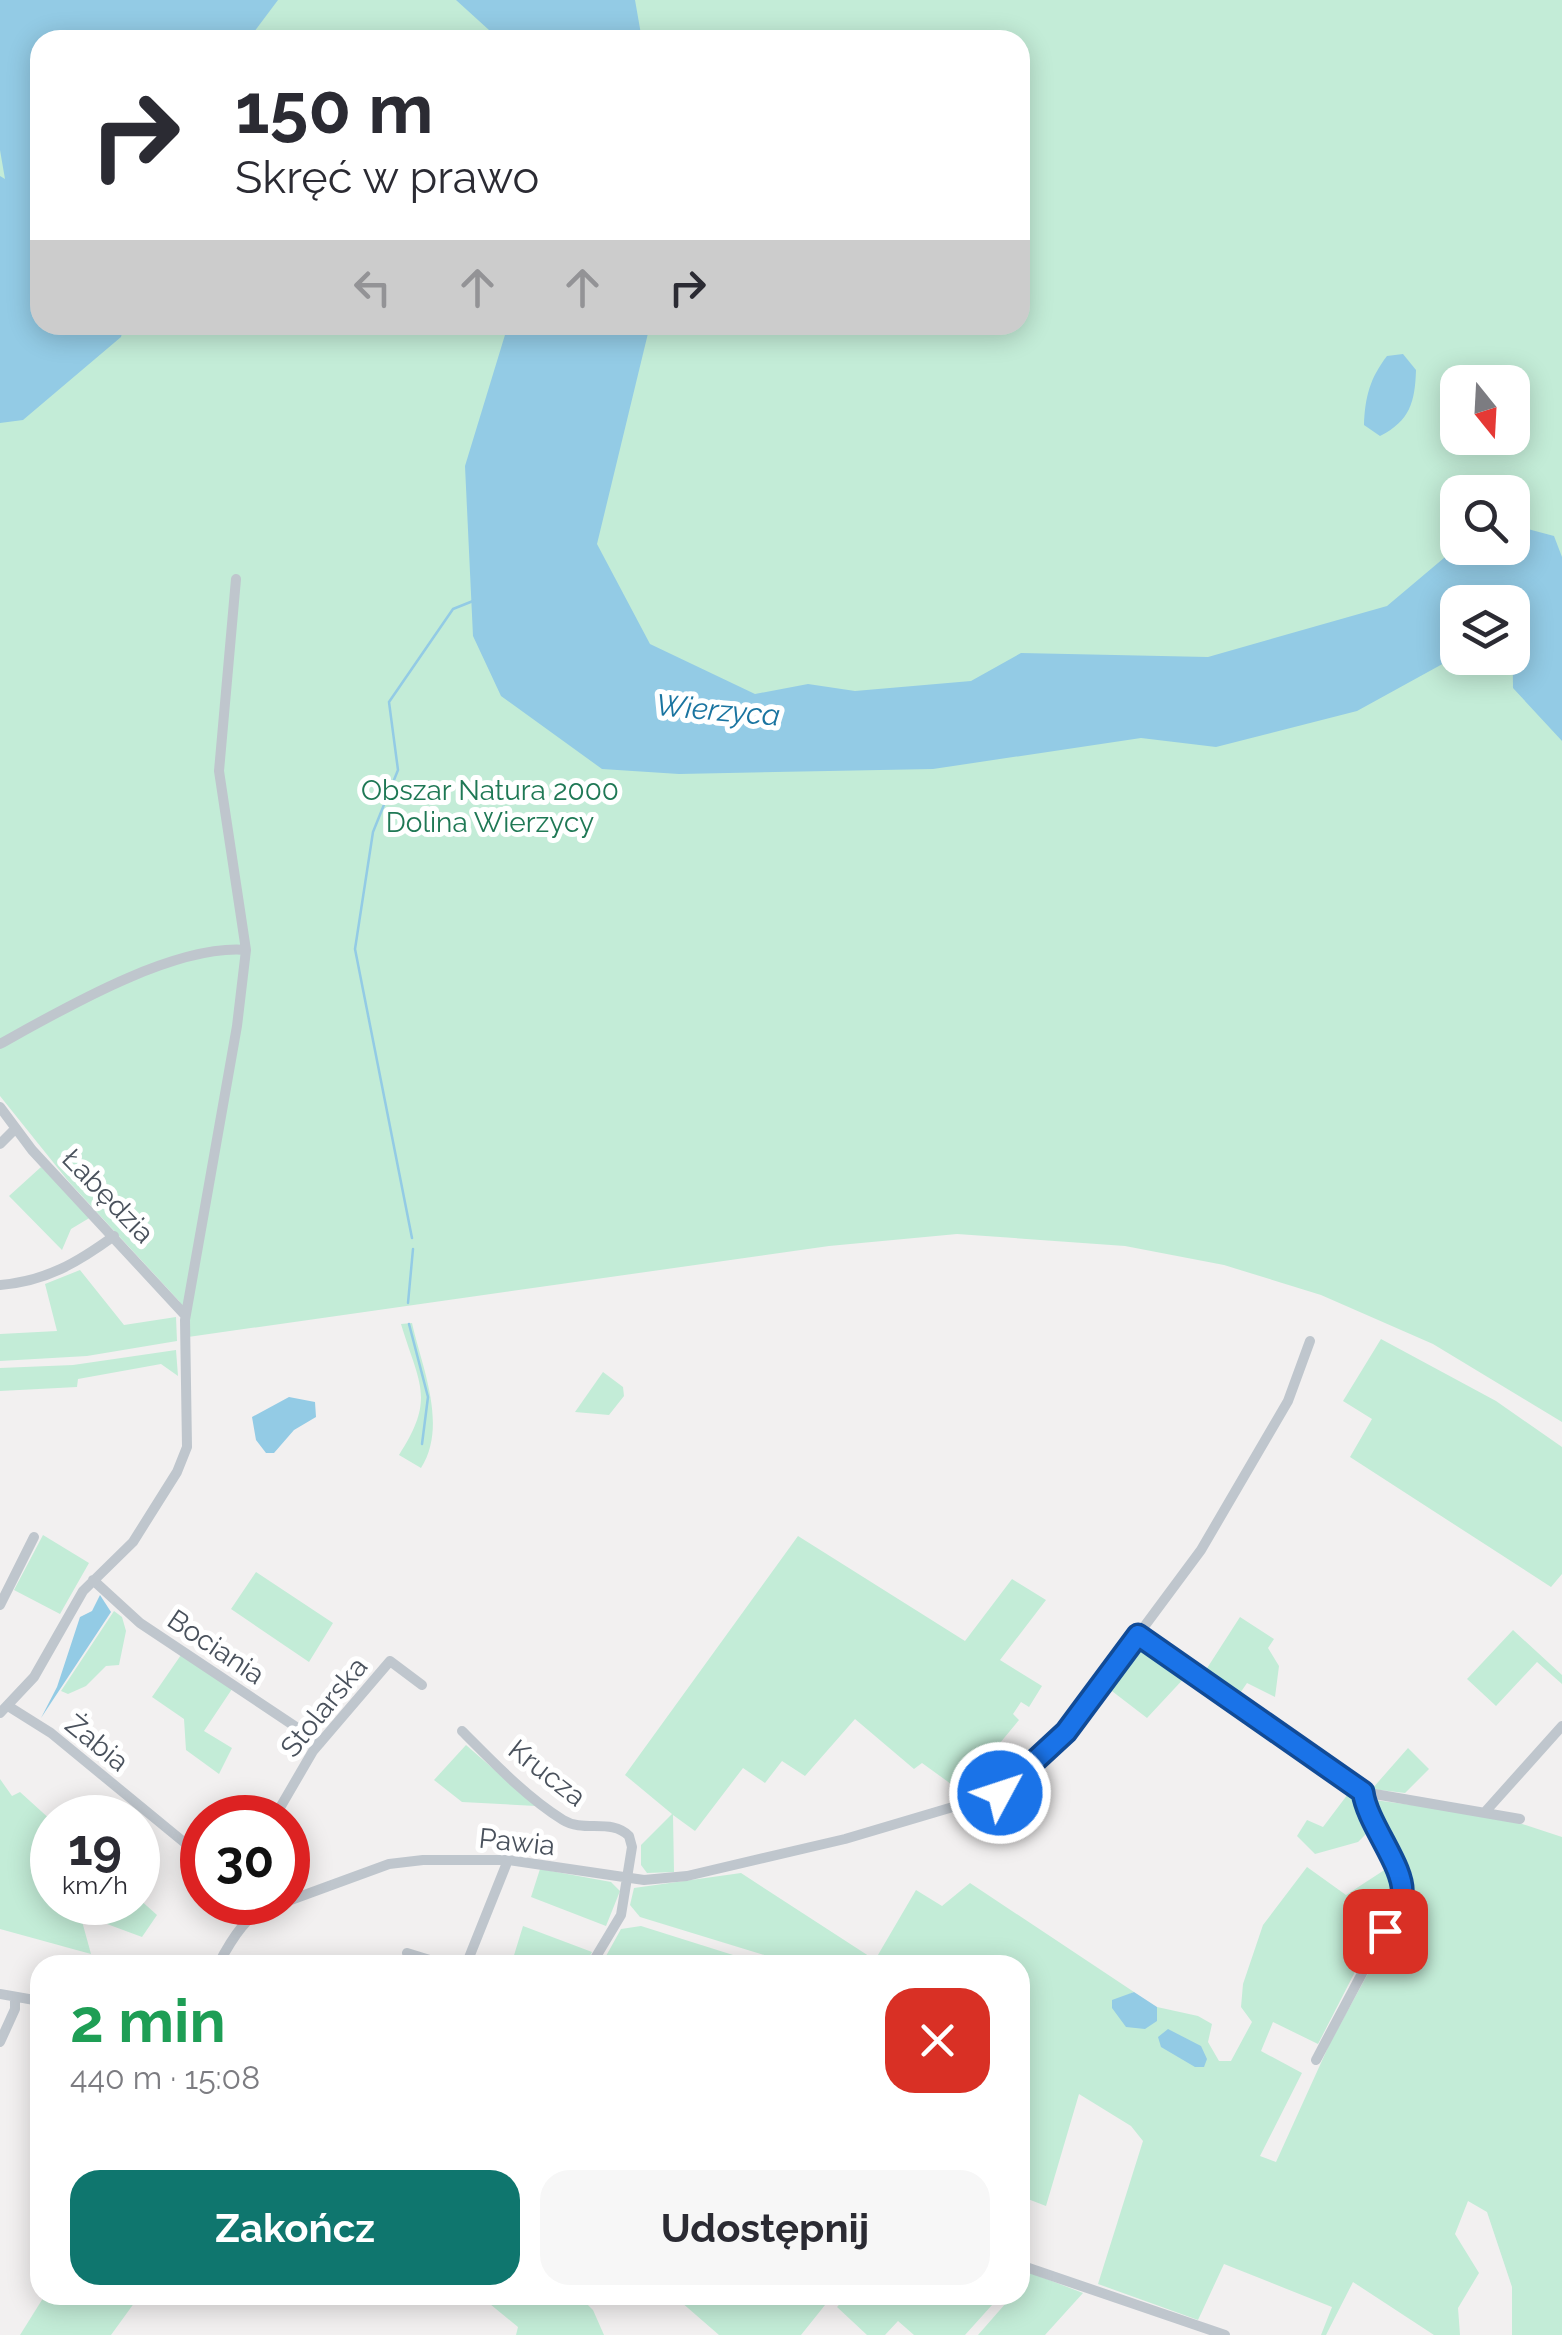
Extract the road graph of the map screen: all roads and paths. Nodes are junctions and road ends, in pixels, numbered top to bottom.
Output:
1 (236, 579) dead end
2 (246, 950) junction
3 (0, 1044) edge
4 (0, 1107) edge
5 (15, 1130) junction
6 (0, 1144) edge
7 (114, 1236) junction
8 (0, 1285) edge
9 (185, 1314) junction
10 (1310, 1341) dead end
11 (34, 1537) dead end
12 (93, 1580) junction
13 (0, 1605) edge
14 (1138, 1635) junction
15 (422, 1685) dead end
16 (4, 1709) edge
17 (1562, 1726) edge
18 (462, 1730) dead end
19 (320, 1743) junction
20 (1363, 1792) junction
21 (288, 1795) edge
22 (1485, 1812) junction
23 (1520, 1819) dead end
24 (180, 1839) edge
25 (508, 1860) junction
26 (627, 1878) junction
27 (310, 1892) edge
28 (245, 1925) edge
29 (408, 1954) dead end
30 (224, 1955) edge
31 (411, 1955) edge
32 (470, 1955) edge
33 (597, 1955) edge
34 (0, 1994) edge
35 (15, 1998) junction
36 (30, 2000) edge
37 (0, 2042) edge
38 (1316, 2060) dead end
39 (1030, 2268) edge
40 (1225, 2335) edge

1 - 2 street
2 - 3 street
2 - 9 street
4 - 5 street, Łabędzia
5 - 6 street
5 - 7 street, Łabędzia
7 - 8 street
7 - 9 street, Łabędzia
9 - 12 street
10 - 14 street, Pawia
11 - 13 street
12 - 16 street
12 - 19 street, Bociania
14 - 20 street
14 - 26 street, Pawia
15 - 19 street, Stolarska
16 - 24 street, Żabia
17 - 22 street
18 - 26 street, Krucza
19 - 21 street, Stolarska
20 - 22 street
20 - 38 street
22 - 23 street
25 - 26 street, Pawia
25 - 27 street, Pawia
25 - 32 street
26 - 33 street
28 - 30 street
29 - 31 street
34 - 35 street
35 - 36 street
35 - 37 street
39 - 40 street

